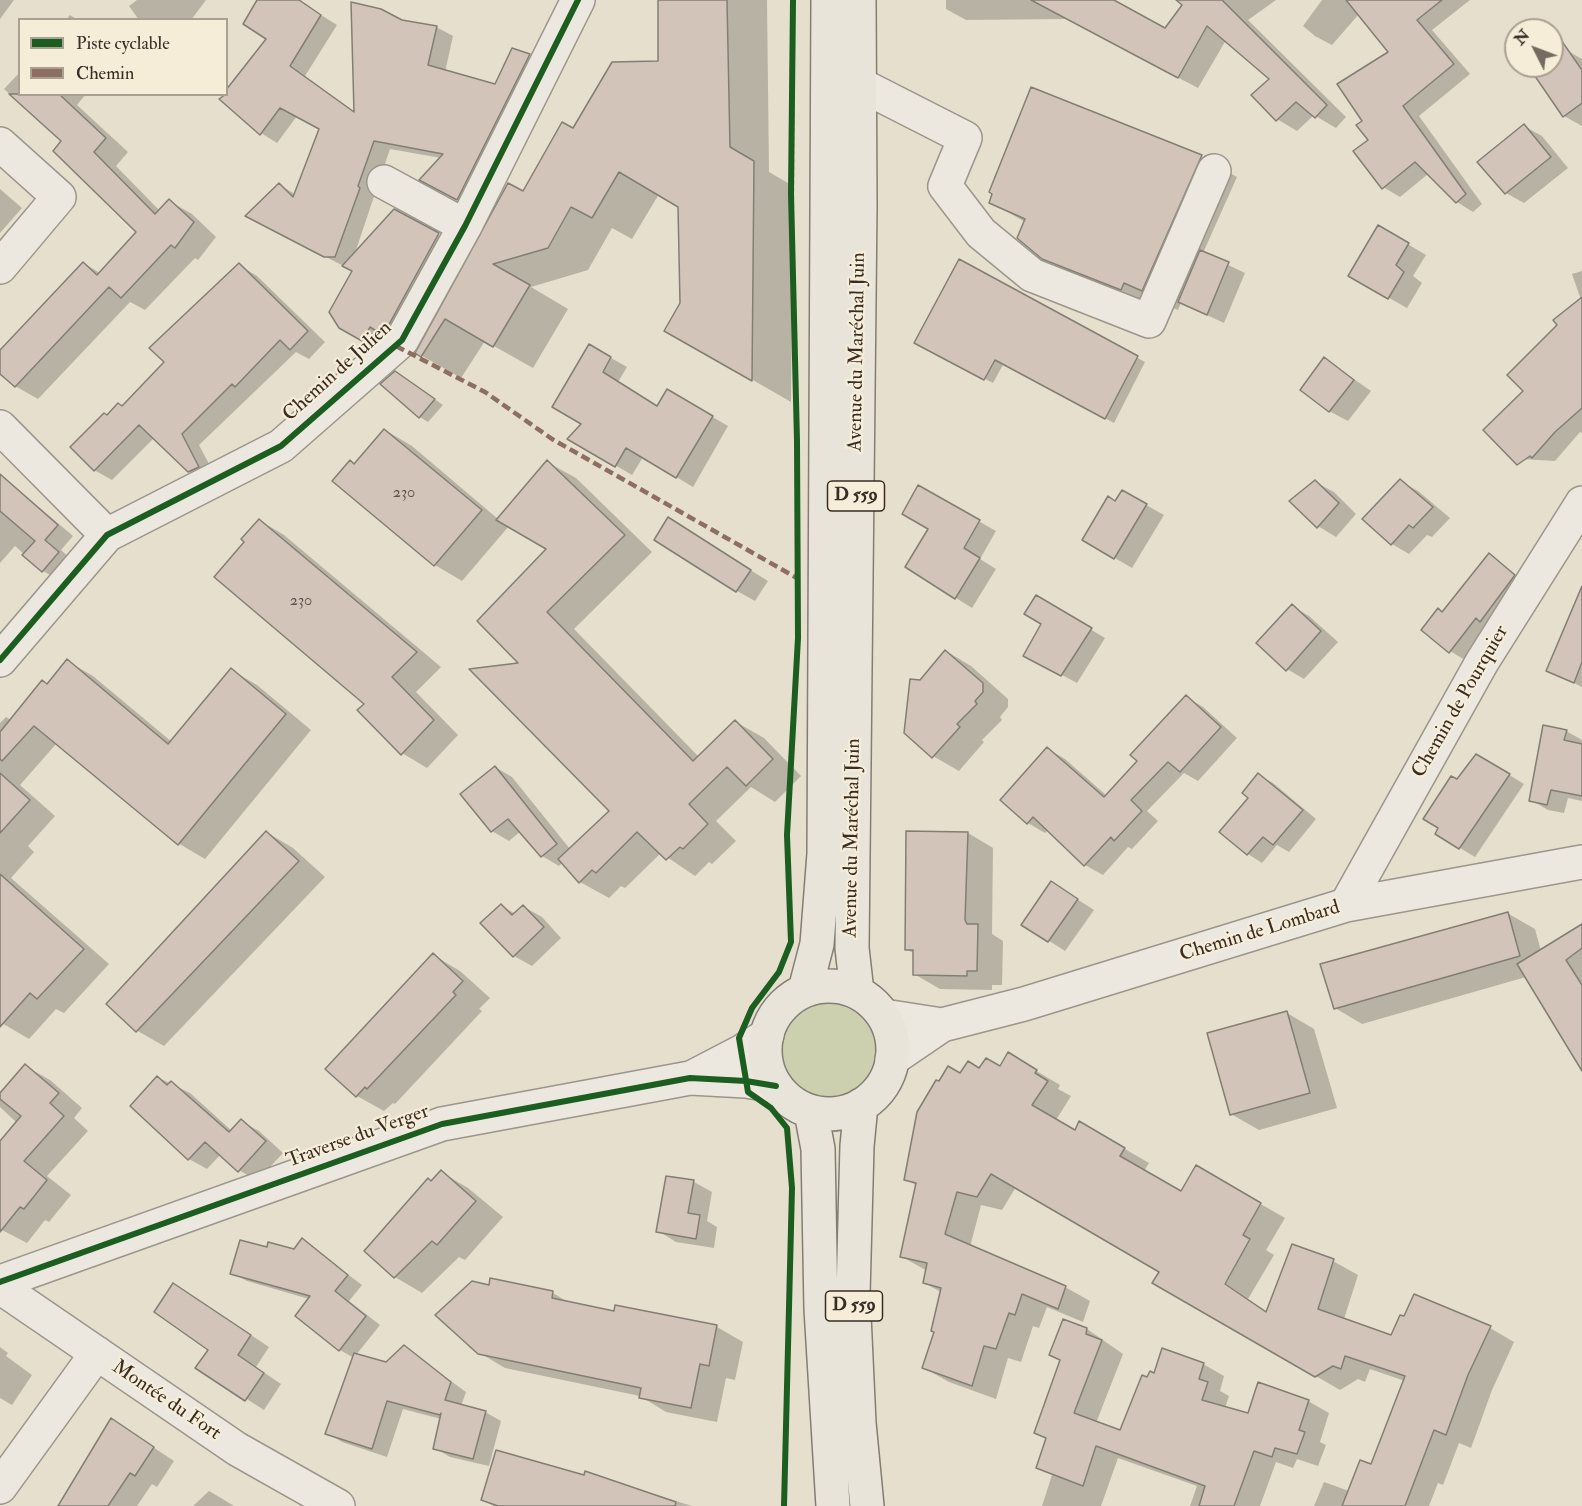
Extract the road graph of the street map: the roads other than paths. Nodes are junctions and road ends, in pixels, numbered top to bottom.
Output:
1 (828, 0) edge
2 (859, 0) edge
3 (572, 14) edge
4 (859, 84) junction
5 (0, 144) edge
6 (1214, 171) dead end
7 (384, 182) dead end
8 (465, 226) junction
9 (0, 267) edge
10 (0, 427) edge
11 (1582, 503) edge
12 (107, 535) junction
13 (0, 660) edge
14 (1582, 862) edge
15 (1346, 905) junction
16 (792, 981) junction
17 (857, 992) junction
18 (884, 1016) junction
19 (759, 1022) junction
20 (942, 1024) junction
21 (892, 1059) junction
22 (690, 1078) junction
23 (776, 1086) junction
24 (861, 1105) junction
25 (811, 1112) junction
26 (0, 1284) edge
27 (97, 1353) junction
28 (0, 1487) edge
29 (338, 1506) edge
30 (833, 1506) edge
31 (867, 1506) edge

1 - 16 main road, Avenue du Maréchal Juin
2 - 4 main road, Avenue du Maréchal Juin / D 559
3 - 8 street, Chemin de Julien
4 - 6 street
4 - 17 main road, Avenue du Maréchal Juin / D 559
5 - 9 street
7 - 8 street
8 - 12 street, Chemin de Julien
10 - 12 street
11 - 15 street, Chemin de Pourquier
12 - 13 street, Chemin de Julien
14 - 15 street, Chemin de Lombard
15 - 20 street, Chemin de Lombard
16 - 17 main road
16 - 19 main road
17 - 18 main road
18 - 20 street, Chemin de Lombard
18 - 21 main road
19 - 22 street, Traverse du Verger
19 - 23 main road
20 - 21 street, Chemin de Lombard
21 - 24 main road
22 - 23 street, Traverse du Verger
22 - 26 street, Traverse du Verger
23 - 25 main road
24 - 25 main road
24 - 31 main road, D 559
25 - 30 main road, D 559
26 - 27 street, Montée du Fort
27 - 28 street
27 - 29 street, Montée du Fort

